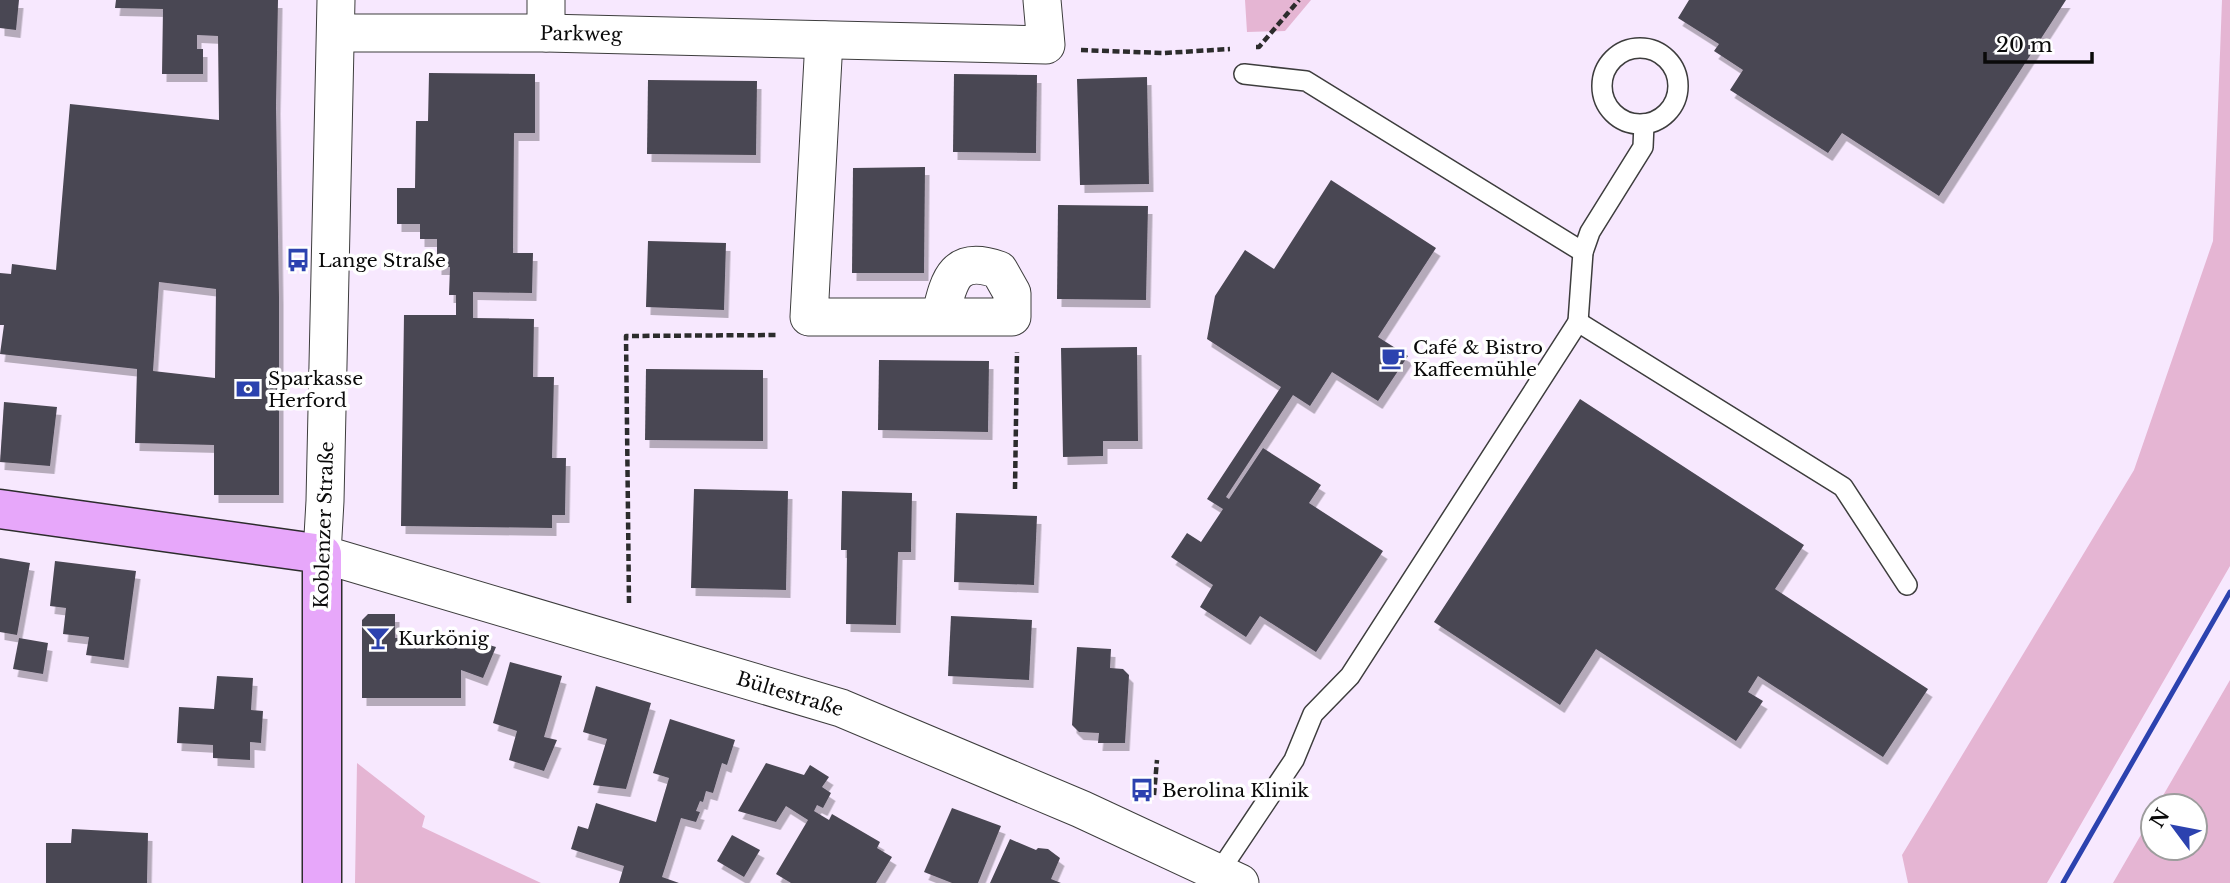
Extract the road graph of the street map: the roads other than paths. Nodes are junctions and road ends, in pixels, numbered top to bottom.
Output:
1 (1042, 0) edge
2 (546, 16) edge
3 (337, 17) edge
4 (824, 40) junction
5 (1244, 74) dead end
6 (1644, 124) dead end
7 (1583, 252) junction
8 (940, 317) junction
9 (1578, 321) junction
10 (0, 509) edge
11 (322, 554) junction
12 (1907, 584) dead end
13 (1230, 877) edge
14 (322, 883) edge

1 - 4 street, Parkweg
2 - 3 street, Parkweg
2 - 4 street, Parkweg
3 - 11 street, Koblenzer Straße
4 - 8 street
5 - 7 lane
6 - 7 lane
7 - 9 lane
8 - 8 street
9 - 12 lane
9 - 13 lane
10 - 11 street
11 - 13 street, Bültestraße
11 - 14 street, Koblenzer Straße

